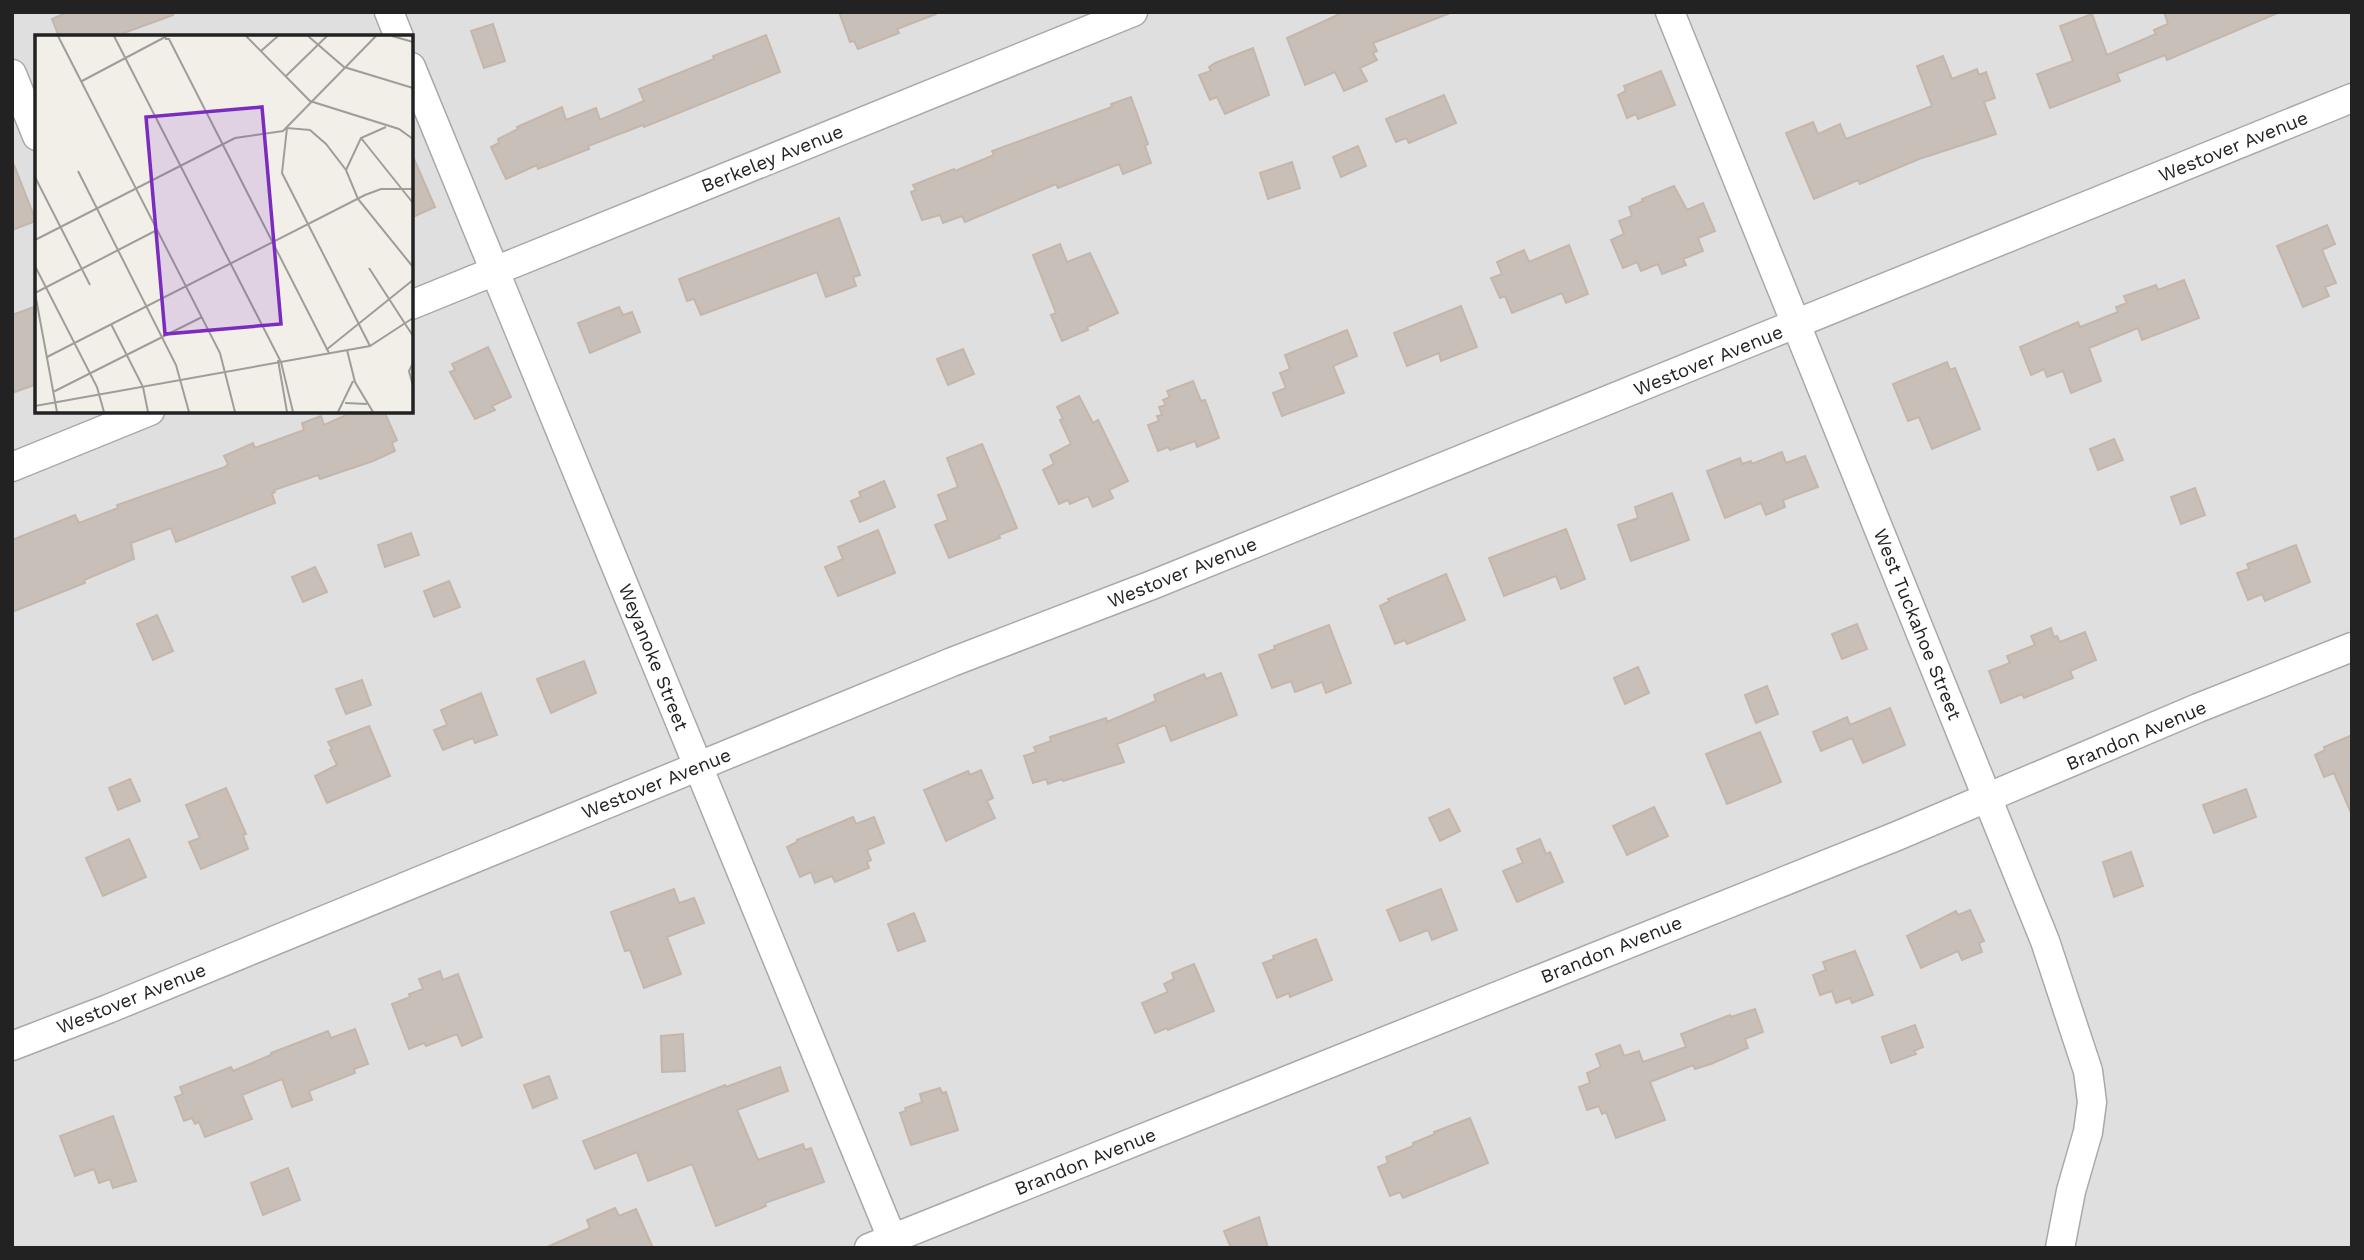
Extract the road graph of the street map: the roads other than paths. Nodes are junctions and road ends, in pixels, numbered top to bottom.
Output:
1 (389, 12) edge
2 (1133, 12) edge
3 (1671, 12) edge
4 (398, 35) edge
5 (413, 72) edge
6 (12, 74) edge
7 (2352, 98) edge
8 (35, 131) edge
9 (496, 270) junction
10 (413, 304) edge
11 (1798, 324) junction
12 (146, 413) edge
13 (12, 467) edge
14 (2352, 647) edge
15 (698, 766) junction
16 (1988, 798) junction
17 (12, 1046) edge
18 (886, 1245) edge
19 (2060, 1248) edge

1 - 4 street
2 - 9 street, Berkeley Avenue
3 - 11 street, West Tuckahoe Street
5 - 9 street, Weyanoke Street
6 - 8 street
7 - 11 street, Westover Avenue
9 - 10 street, Berkeley Avenue
9 - 15 street, Weyanoke Street
11 - 15 street, Westover Avenue
11 - 16 street, West Tuckahoe Street
12 - 13 street
14 - 16 street, Brandon Avenue
15 - 17 street, Westover Avenue
15 - 18 street, Weyanoke Street
16 - 18 street, Brandon Avenue
16 - 19 street, West Tuckahoe Street

